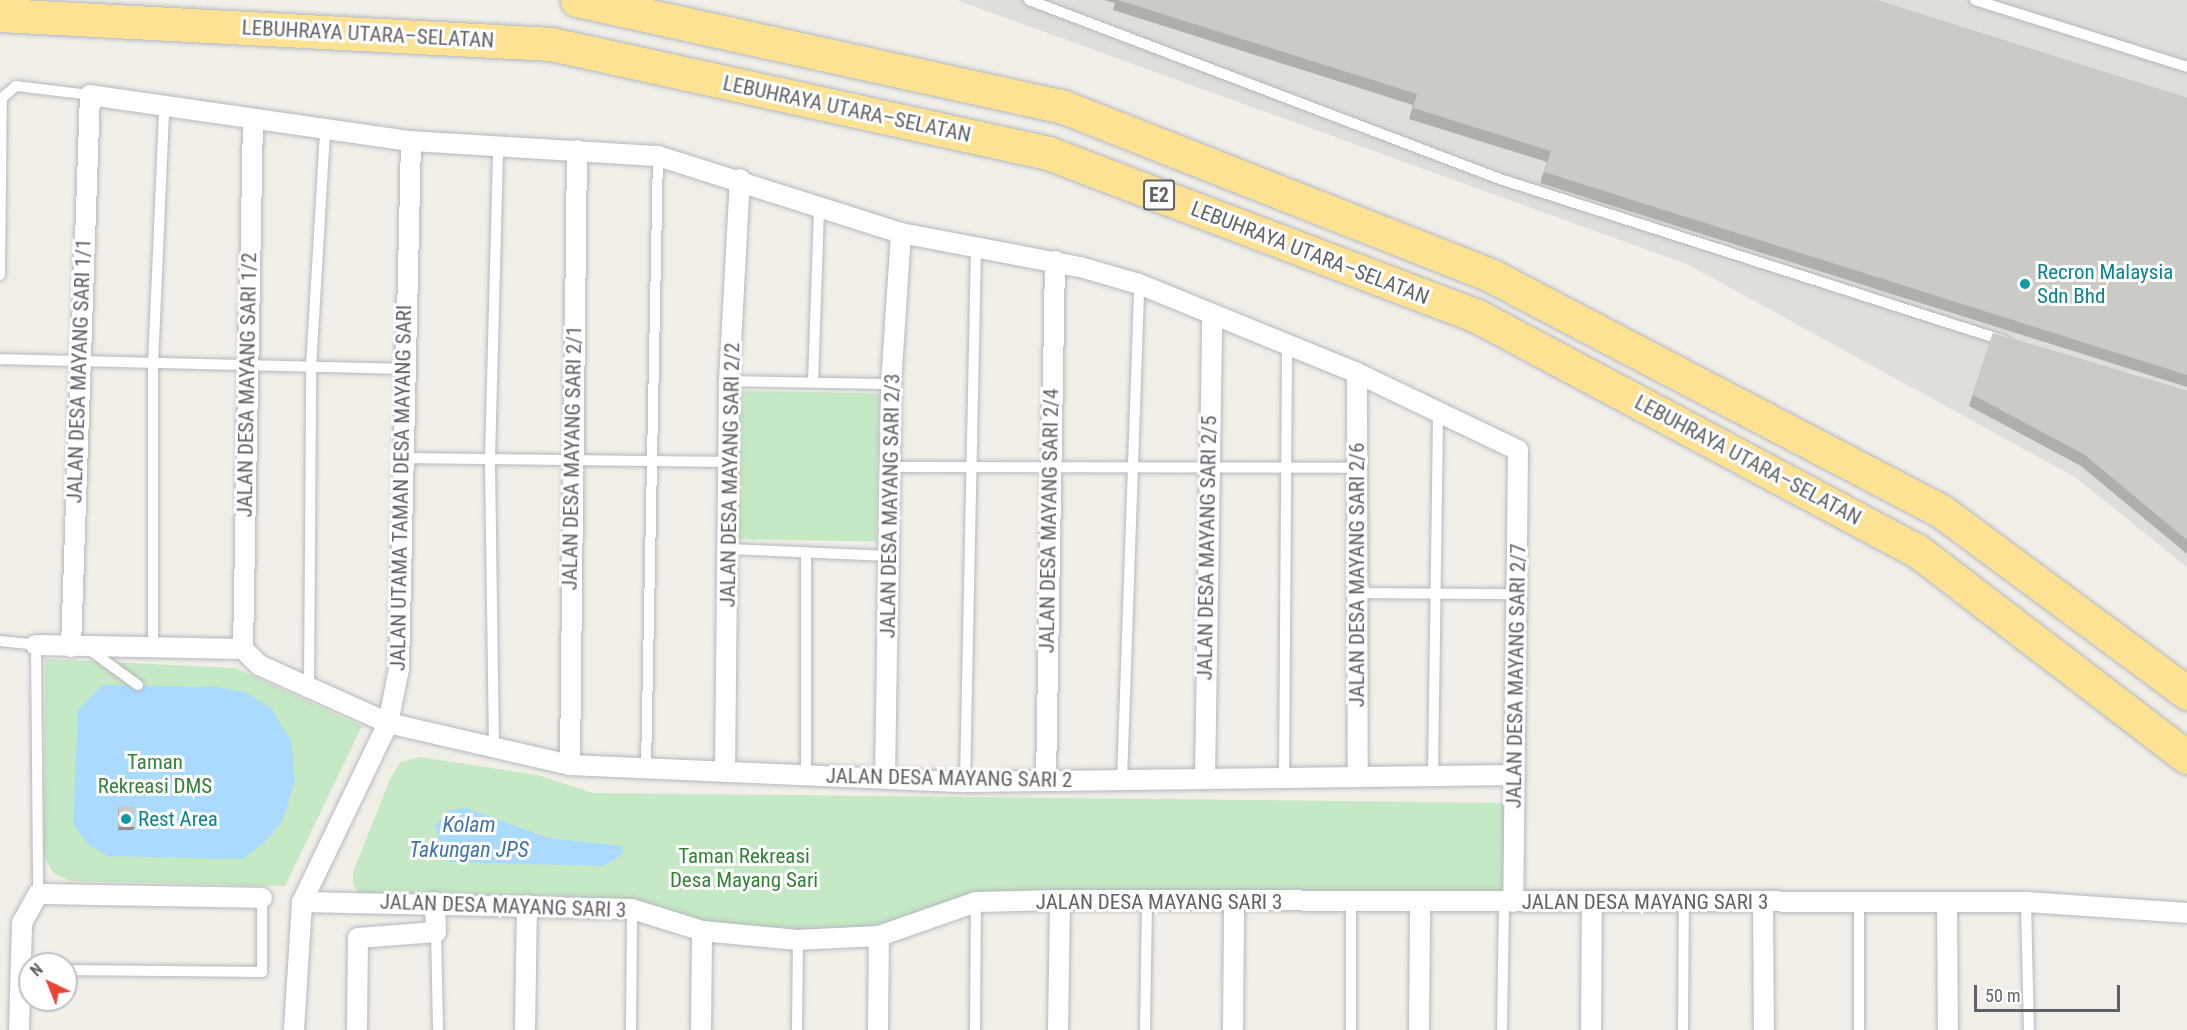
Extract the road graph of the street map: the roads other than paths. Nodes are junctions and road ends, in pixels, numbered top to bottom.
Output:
1 (577, 0) edge
2 (1029, 0) edge
3 (1975, 0) edge
4 (0, 15) edge
5 (2187, 67) edge
6 (90, 95) junction
7 (164, 108) junction
8 (253, 120) junction
9 (325, 130) junction
10 (411, 141) junction
11 (498, 146) junction
12 (577, 150) junction
13 (658, 156) junction
14 (740, 179) junction
15 (819, 206) junction
16 (901, 233) junction
17 (976, 246) junction
18 (1055, 261) junction
19 (0, 275) edge
20 (1139, 284) junction
21 (1212, 317) junction
22 (1287, 346) junction
23 (2021, 346) edge
24 (0, 359) edge
25 (245, 363) junction
26 (78, 364) junction
27 (153, 365) junction
28 (311, 368) junction
29 (402, 369) junction
30 (1357, 373) junction
31 (729, 381) junction
32 (813, 382) junction
33 (891, 384) junction
34 (1438, 411) junction
35 (402, 458) junction
36 (490, 459) junction
37 (570, 460) junction
38 (648, 461) junction
39 (731, 462) junction
40 (890, 467) junction
41 (972, 468) junction
42 (1049, 468) junction
43 (1130, 468) junction
44 (1206, 468) junction
45 (1286, 468) junction
46 (1357, 468) junction
47 (729, 549) junction
48 (806, 552) junction
49 (889, 556) junction
50 (1357, 593) junction
51 (1436, 594) junction
52 (1516, 594) junction
53 (0, 641) edge
54 (36, 645) junction
55 (78, 647) junction
56 (153, 650) junction
57 (243, 650) junction
58 (138, 685) dead end
59 (309, 686) junction
60 (2187, 693) edge
61 (388, 723) junction
62 (494, 748) junction
63 (2187, 757) edge
64 (570, 765) junction
65 (646, 768) junction
66 (725, 772) junction
67 (806, 775) junction
68 (1515, 775) junction
69 (1433, 776) junction
70 (1358, 777) junction
71 (885, 778) junction
72 (1284, 778) junction
73 (1205, 779) junction
74 (1122, 780) junction
75 (1046, 781) junction
76 (965, 782) junction
77 (38, 894) junction
78 (262, 898) joint
79 (1147, 899) junction
80 (1060, 900) junction
81 (302, 902) junction
82 (435, 902) junction
83 (976, 902) junction
84 (1351, 902) junction
85 (1509, 902) junction
86 (1592, 902) junction
87 (1684, 902) junction
88 (1763, 902) junction
89 (1859, 902) junction
90 (1947, 902) junction
91 (2026, 902) junction
92 (1234, 903) junction
93 (1420, 903) junction
94 (527, 905) junction
95 (632, 909) junction
96 (2187, 913) edge
97 (702, 931) junction
98 (436, 932) junction
99 (879, 936) junction
100 (798, 940) junction
101 (23, 952) edge
102 (78, 970) edge
103 (21, 1012) edge
104 (19, 1030) edge
105 (294, 1030) edge
106 (357, 1030) edge
107 (438, 1030) edge
108 (525, 1030) edge
109 (631, 1030) edge
110 (701, 1030) edge
111 (797, 1030) edge
112 (878, 1030) edge
113 (975, 1030) edge
114 (1058, 1030) edge
115 (1145, 1030) edge
116 (1233, 1030) edge
117 (1351, 1030) edge
118 (1419, 1030) edge
119 (1502, 1030) edge
120 (1591, 1030) edge
121 (1683, 1030) edge
122 (1764, 1030) edge
123 (1859, 1030) edge
124 (1948, 1030) edge
125 (2029, 1030) edge

1 - 60 highway, LEBUHRAYA UTARA–SELATAN / E2
2 - 23 lane
3 - 5 lane
4 - 63 highway, LEBUHRAYA UTARA–SELATAN / E2
6 - 7 street
6 - 19 lane
6 - 26 street, JALAN DESA MAYANG SARI 1/1
7 - 8 street
7 - 27 lane
8 - 9 street
8 - 25 street, JALAN DESA MAYANG SARI 1/2
9 - 10 street
9 - 28 lane
10 - 11 street
10 - 29 street, JALAN UTAMA TAMAN DESA MAYANG SARI
11 - 12 street
11 - 36 lane
12 - 13 street
12 - 37 street, JALAN DESA MAYANG SARI 2/1
13 - 14 street
13 - 38 lane
14 - 15 street
14 - 31 street, JALAN DESA MAYANG SARI 2/2
15 - 16 street
15 - 32 lane
16 - 17 street
16 - 33 street, JALAN DESA MAYANG SARI 2/3
17 - 18 street
17 - 41 lane
18 - 20 street
18 - 42 street, JALAN DESA MAYANG SARI 2/4
20 - 21 street
20 - 43 lane
21 - 22 street
21 - 44 street, JALAN DESA MAYANG SARI 2/5
22 - 30 street
22 - 45 lane
24 - 26 lane
25 - 27 lane
25 - 28 lane
25 - 57 street, JALAN DESA MAYANG SARI 1/2
26 - 27 lane
26 - 55 street, JALAN DESA MAYANG SARI 1/1
27 - 56 lane
28 - 29 lane
28 - 59 lane
29 - 35 street, JALAN UTAMA TAMAN DESA MAYANG SARI
30 - 34 street
30 - 46 street, JALAN DESA MAYANG SARI 2/6
31 - 32 lane
31 - 39 street, JALAN DESA MAYANG SARI 2/2
32 - 33 lane
33 - 40 street, JALAN DESA MAYANG SARI 2/3
34 - 51 lane
34 - 52 street, JALAN DESA MAYANG SARI 2/7
35 - 36 lane
35 - 61 street, JALAN UTAMA TAMAN DESA MAYANG SARI
36 - 37 lane
36 - 62 lane
37 - 38 lane
37 - 64 street, JALAN DESA MAYANG SARI 2/1
38 - 39 lane
38 - 65 lane
39 - 47 street, JALAN DESA MAYANG SARI 2/2
40 - 41 lane
40 - 49 street, JALAN DESA MAYANG SARI 2/3
41 - 42 lane
41 - 76 lane
42 - 43 lane
42 - 75 street, JALAN DESA MAYANG SARI 2/4
43 - 44 lane
43 - 74 lane
44 - 45 lane
44 - 73 street, JALAN DESA MAYANG SARI 2/5
45 - 46 lane
45 - 72 lane
46 - 50 street, JALAN DESA MAYANG SARI 2/6
47 - 48 lane
47 - 66 street, JALAN DESA MAYANG SARI 2/2
48 - 49 lane
48 - 67 lane
49 - 71 street, JALAN DESA MAYANG SARI 2/3
50 - 51 lane
50 - 70 street, JALAN DESA MAYANG SARI 2/6
51 - 52 lane
51 - 69 lane
52 - 68 street, JALAN DESA MAYANG SARI 2/7
53 - 54 lane
54 - 55 street
54 - 77 lane
55 - 56 street
55 - 58 lane
56 - 57 street
57 - 59 street, JALAN DESA MAYANG SARI 2
59 - 61 street, JALAN DESA MAYANG SARI 2
61 - 62 street, JALAN DESA MAYANG SARI 2
61 - 81 street, JALAN UTAMA TAMAN DESA MAYANG SARI
62 - 64 street, JALAN DESA MAYANG SARI 2
64 - 65 street, JALAN DESA MAYANG SARI 2
65 - 66 street, JALAN DESA MAYANG SARI 2
66 - 67 street, JALAN DESA MAYANG SARI 2
67 - 71 street, JALAN DESA MAYANG SARI 2
68 - 69 street, JALAN DESA MAYANG SARI 2
68 - 85 street, JALAN DESA MAYANG SARI 2/7
69 - 70 street, JALAN DESA MAYANG SARI 2
70 - 72 street, JALAN DESA MAYANG SARI 2
71 - 76 street, JALAN DESA MAYANG SARI 2
72 - 73 street, JALAN DESA MAYANG SARI 2
73 - 74 street, JALAN DESA MAYANG SARI 2
74 - 75 street, JALAN DESA MAYANG SARI 2
75 - 76 street, JALAN DESA MAYANG SARI 2
77 - 78 street
77 - 101 street
78 - 102 lane
79 - 80 street, JALAN DESA MAYANG SARI 3
79 - 92 street, JALAN DESA MAYANG SARI 3
79 - 115 lane
80 - 83 street, JALAN DESA MAYANG SARI 3
80 - 114 street
81 - 82 street, JALAN DESA MAYANG SARI 3
81 - 105 street, JALAN UTAMA TAMAN DESA MAYANG SARI
82 - 94 street, JALAN DESA MAYANG SARI 3
82 - 98 street
83 - 99 street, JALAN DESA MAYANG SARI 3
83 - 113 lane
84 - 92 street, JALAN DESA MAYANG SARI 3
84 - 93 street, JALAN DESA MAYANG SARI 3
84 - 117 lane
85 - 86 street, JALAN DESA MAYANG SARI 3
85 - 93 street, JALAN DESA MAYANG SARI 3
85 - 119 lane
86 - 87 street, JALAN DESA MAYANG SARI 3
86 - 120 street
87 - 88 street, JALAN DESA MAYANG SARI 3
87 - 121 lane
88 - 89 street, JALAN DESA MAYANG SARI 3
88 - 122 street
89 - 90 street, JALAN DESA MAYANG SARI 3
89 - 123 lane
90 - 91 street, JALAN DESA MAYANG SARI 3
90 - 124 street
91 - 96 street, JALAN DESA MAYANG SARI 3
91 - 125 lane
92 - 116 street
93 - 118 street
94 - 95 street, JALAN DESA MAYANG SARI 3
94 - 108 street
95 - 97 street, JALAN DESA MAYANG SARI 3
95 - 109 lane
97 - 100 street, JALAN DESA MAYANG SARI 3
97 - 110 street
98 - 106 street
98 - 107 lane
99 - 100 street, JALAN DESA MAYANG SARI 3
99 - 112 street
100 - 111 lane
103 - 104 street

